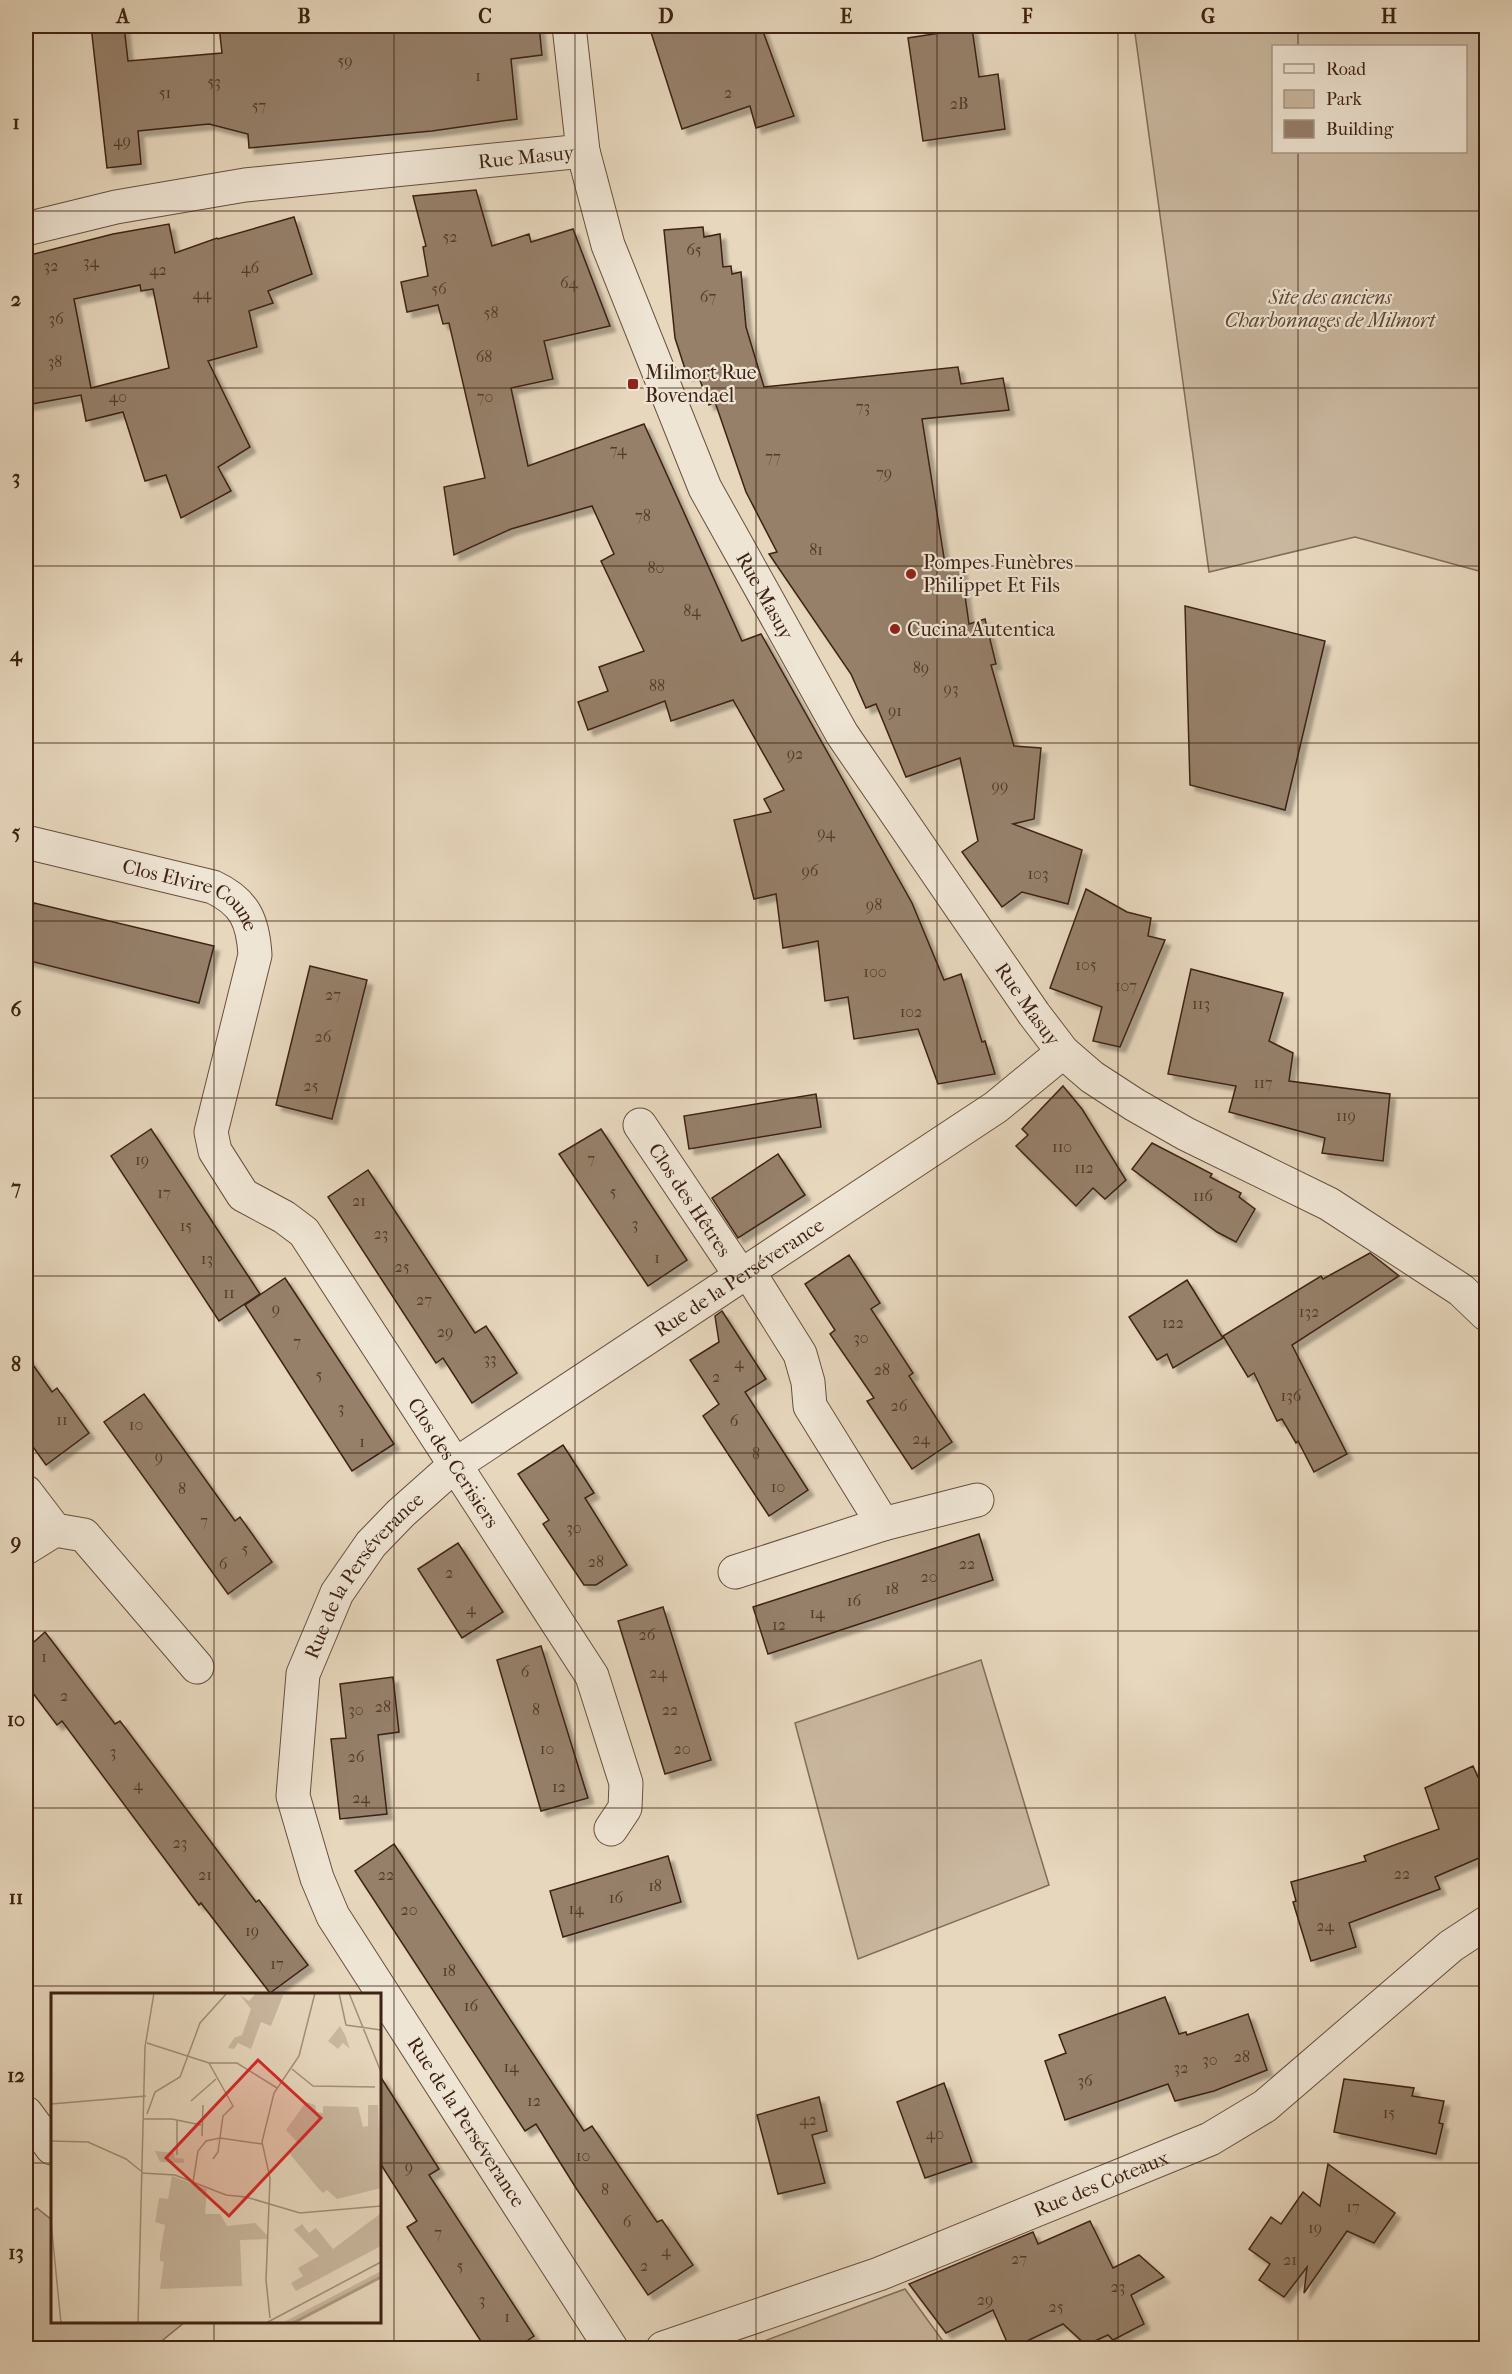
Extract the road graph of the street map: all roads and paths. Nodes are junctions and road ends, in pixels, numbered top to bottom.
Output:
1 (569, 26) edge
2 (583, 151) junction
3 (26, 229) edge
4 (26, 842) edge
5 (1063, 1052) junction
6 (640, 1125) dead end
7 (211, 1132) joint
8 (744, 1274) junction
9 (1486, 1314) edge
10 (455, 1465) junction
11 (26, 1492) edge
12 (977, 1500) dead end
13 (883, 1524) junction
14 (55, 1530) junction
15 (26, 1548) edge
16 (735, 1572) dead end
17 (197, 1667) dead end
18 (611, 1829) dead end
19 (1486, 1923) edge
20 (26, 2113) edge
21 (51, 2147) edge
22 (611, 2349) edge
23 (663, 2349) edge

1 - 2 street
2 - 3 street, Rue Masuy
2 - 5 street, Rue Masuy
4 - 7 street, Clos Elvire Coune
5 - 8 street, Rue de la Perséverance
5 - 9 street, Rue Masuy
6 - 8 street, Clos des Hêtres
7 - 10 street, Clos des Cerisiers
8 - 10 street, Rue de la Perséverance
8 - 13 street, Clos des Hêtres
10 - 18 street, Clos des Cerisiers
10 - 22 street, Rue de la Perséverance
11 - 14 street
12 - 13 street
13 - 16 street
14 - 15 street
14 - 17 street
19 - 23 street, Rue des Coteaux
20 - 21 street

